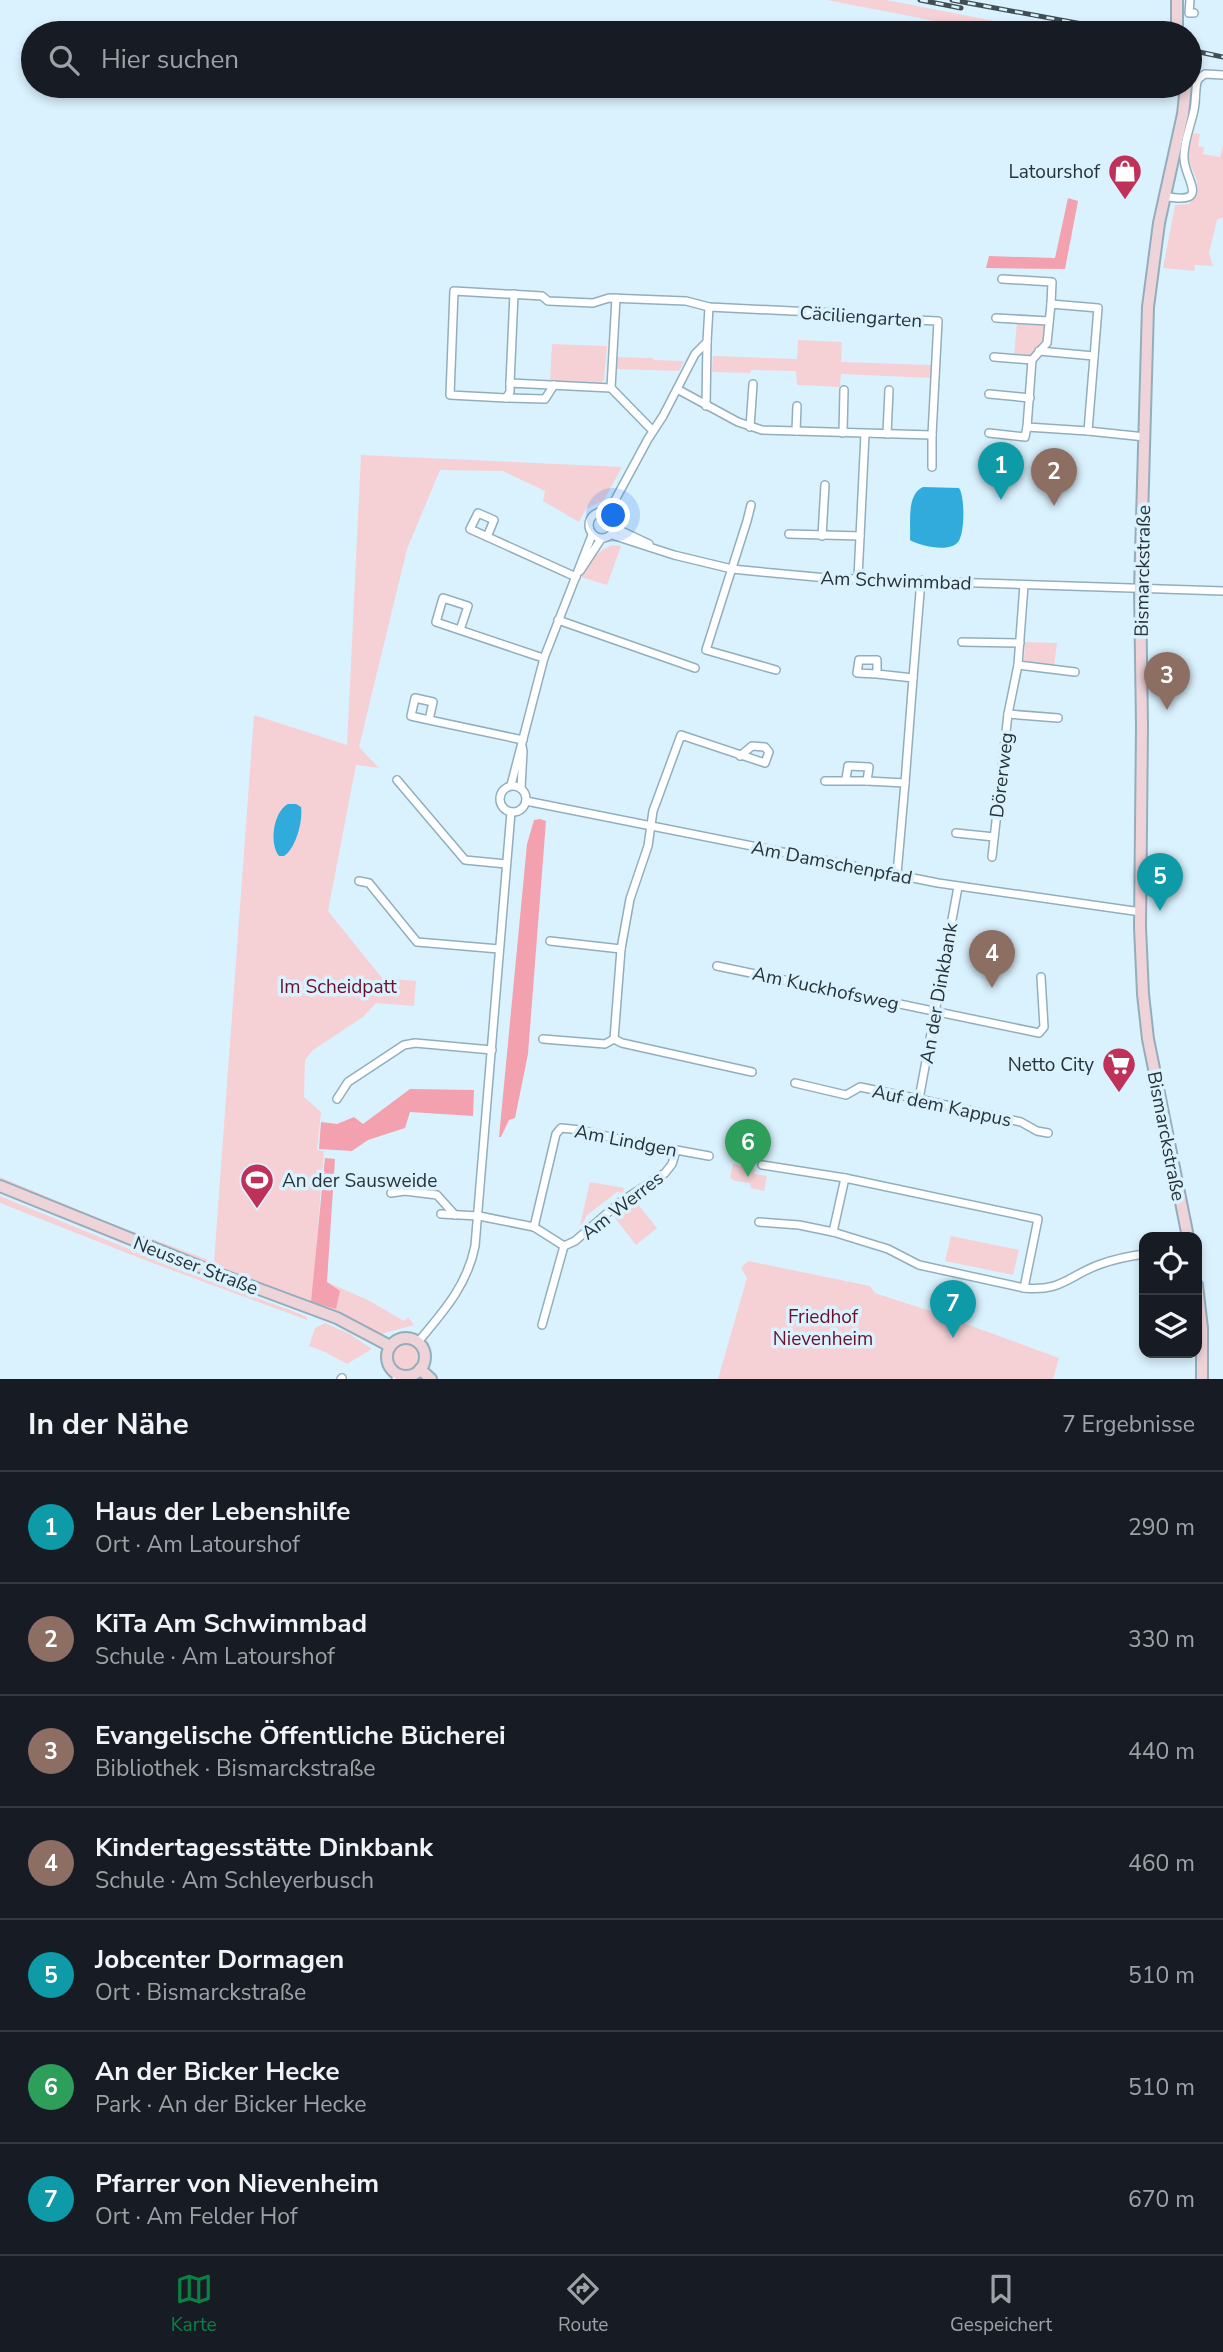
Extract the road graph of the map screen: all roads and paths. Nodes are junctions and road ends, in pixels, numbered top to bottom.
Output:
1 (1177, 0) edge
2 (1190, 0) edge
3 (1194, 13) dead end
4 (1177, 21) edge
5 (1223, 75) edge
6 (1202, 77) edge
7 (1184, 98) edge
8 (1196, 98) edge
9 (1164, 196) junction
10 (1002, 279) dead end
11 (514, 294) junction
12 (616, 298) junction
13 (1051, 304) junction
14 (709, 307) junction
15 (996, 318) dead end
16 (1049, 321) junction
17 (707, 342) junction
18 (1039, 351) junction
19 (1094, 356) junction
20 (993, 357) dead end
21 (1032, 360) junction
22 (510, 383) junction
23 (753, 384) dead end
24 (554, 385) junction
25 (611, 388) junction
26 (677, 389) junction
27 (844, 390) dead end
28 (889, 390) dead end
29 (989, 394) dead end
30 (506, 398) junction
31 (1030, 398) junction
32 (706, 406) junction
33 (797, 406) dead end
34 (750, 427) junction
35 (1027, 427) junction
36 (653, 431) junction
37 (796, 431) junction
38 (1088, 431) junction
39 (843, 433) junction
40 (866, 433) junction
41 (989, 433) dead end
42 (887, 434) junction
43 (932, 435) junction
44 (1145, 437) junction
45 (932, 467) dead end
46 (825, 485) dead end
47 (751, 505) dead end
48 (607, 513) junction
49 (614, 531) junction
50 (789, 534) dead end
51 (592, 535) junction
52 (822, 536) junction
53 (860, 536) junction
54 (486, 537) dead end
55 (601, 539) junction
56 (732, 569) junction
57 (576, 577) junction
58 (858, 578) junction
59 (921, 580) junction
60 (1024, 585) junction
61 (1140, 589) junction
62 (1223, 591) edge
63 (558, 620) junction
64 (460, 630) junction
65 (962, 642) dead end
66 (1020, 643) junction
67 (544, 658) junction
68 (1018, 665) junction
69 (695, 668) dead end
70 (776, 670) dead end
71 (1075, 672) dead end
72 (877, 674) dead end
73 (913, 678) junction
74 (1009, 714) junction
75 (1058, 719) dead end
76 (429, 720) dead end
77 (522, 743) junction
78 (740, 756) dead end
79 (846, 779) junction
80 (397, 780) dead end
81 (867, 780) junction
82 (825, 781) dead end
83 (905, 783) junction
84 (511, 785) junction
85 (521, 788) junction
86 (526, 801) junction
87 (511, 812) junction
88 (651, 825) junction
89 (956, 832) dead end
90 (994, 837) junction
91 (992, 857) dead end
92 (506, 864) junction
93 (897, 874) junction
94 (359, 881) dead end
95 (958, 887) junction
96 (1140, 912) junction
97 (550, 941) dead end
98 (499, 949) junction
99 (621, 950) junction
100 (717, 966) dead end
101 (1041, 977) dead end
102 (935, 1010) junction
103 (543, 1039) dead end
104 (614, 1039) junction
105 (492, 1050) junction
106 (752, 1072) dead end
107 (794, 1083) dead end
108 (337, 1098) dead end
109 (919, 1099) junction
110 (1048, 1133) dead end
111 (676, 1151) junction
112 (709, 1156) dead end
113 (762, 1166) dead end
114 (845, 1178) junction
115 (0, 1186) edge
116 (391, 1193) dead end
117 (441, 1214) dead end
118 (455, 1215) junction
119 (479, 1216) junction
120 (759, 1222) dead end
121 (534, 1227) junction
122 (833, 1232) junction
123 (1187, 1232) edge
124 (564, 1246) junction
125 (1139, 1255) edge
126 (1024, 1288) junction
127 (1198, 1295) edge
128 (542, 1325) dead end
129 (418, 1342) junction
130 (390, 1346) junction
131 (420, 1369) junction
132 (397, 1377) edge
133 (431, 1379) edge
134 (1202, 1379) edge

1 - 4 street
2 - 3 street
5 - 6 street
7 - 9 street, Bismarckstraße
8 - 9 street
9 - 44 street, Bismarckstraße
10 - 13 street
11 - 12 street
11 - 22 street
11 - 30 street
12 - 14 street
12 - 25 street
13 - 16 street
13 - 19 street
14 - 17 street
14 - 43 street, Cäciliengarten
15 - 16 street
16 - 18 street
17 - 26 street
17 - 32 street
18 - 19 street
18 - 21 street
19 - 38 street
20 - 21 street
21 - 31 street
22 - 24 street
22 - 30 street
23 - 34 street
24 - 25 street
24 - 30 street
25 - 36 street
26 - 32 street
26 - 36 street
27 - 39 street
28 - 42 street
29 - 31 street
31 - 35 street
32 - 34 street
33 - 37 street
34 - 37 street
35 - 38 street
35 - 41 street
36 - 48 street
37 - 39 street
38 - 44 street
39 - 40 street
40 - 42 street
40 - 53 street
42 - 43 street
43 - 45 street
44 - 61 street, Bismarckstraße
46 - 52 street
47 - 56 street
48 - 49 street
48 - 51 street
49 - 55 street
49 - 56 street, Am Schwimmbad
50 - 52 street
51 - 55 street
51 - 57 street
52 - 53 street
53 - 58 street
54 - 57 street
55 - 57 street
56 - 58 street, Am Schwimmbad
56 - 70 street
57 - 63 street
58 - 59 street, Am Schwimmbad
59 - 60 street, Am Schwimmbad
59 - 73 street
60 - 61 street, Am Schwimmbad
60 - 66 street, Dörerweg
61 - 62 street, Am Schwimmbad
61 - 96 street, Bismarckstraße
63 - 67 street
63 - 69 street
64 - 64 street
64 - 67 street
65 - 66 street
66 - 68 street, Dörerweg
67 - 77 street
68 - 71 street
68 - 74 street, Dörerweg
72 - 73 street
73 - 83 street
74 - 75 street, Dörerweg
74 - 90 street, Dörerweg
76 - 77 street
77 - 84 street
77 - 85 street
78 - 88 street
79 - 81 street
79 - 81 street
79 - 82 street
80 - 92 street
81 - 83 street
83 - 93 street
84 - 85 street
84 - 87 street
85 - 86 street
86 - 87 street
86 - 88 street, Am Damschenpfad
87 - 92 street
88 - 93 street, Am Damschenpfad
88 - 99 street
89 - 90 street, Dörerweg
90 - 91 street, Dörerweg
92 - 98 street
93 - 95 street, Am Damschenpfad
94 - 98 street
95 - 96 street, Am Damschenpfad
95 - 102 street, An der Dinkbank
96 - 123 street, Bismarckstraße
97 - 99 street
98 - 105 street
99 - 104 street
100 - 102 street, Am Kuckhofsweg
101 - 102 street, Am Kuckhofsweg
102 - 109 street, An der Dinkbank
103 - 104 street
104 - 106 street
105 - 108 street
105 - 119 street
107 - 109 street, Auf dem Kappus
109 - 110 street, Auf dem Kappus
111 - 112 street, Am Lindgen
111 - 121 street, Am Lindgen
111 - 124 street, Am Werres
113 - 114 street
114 - 122 street
114 - 126 street
115 - 130 street, Neusser Straße
116 - 118 street
117 - 118 street
118 - 119 street
119 - 121 street, Am Werres
119 - 129 street
120 - 122 street
121 - 124 street, Am Werres
122 - 126 street
124 - 128 street
125 - 126 street
127 - 134 street
129 - 130 street
129 - 131 street
130 - 132 street
131 - 132 street
131 - 133 street

